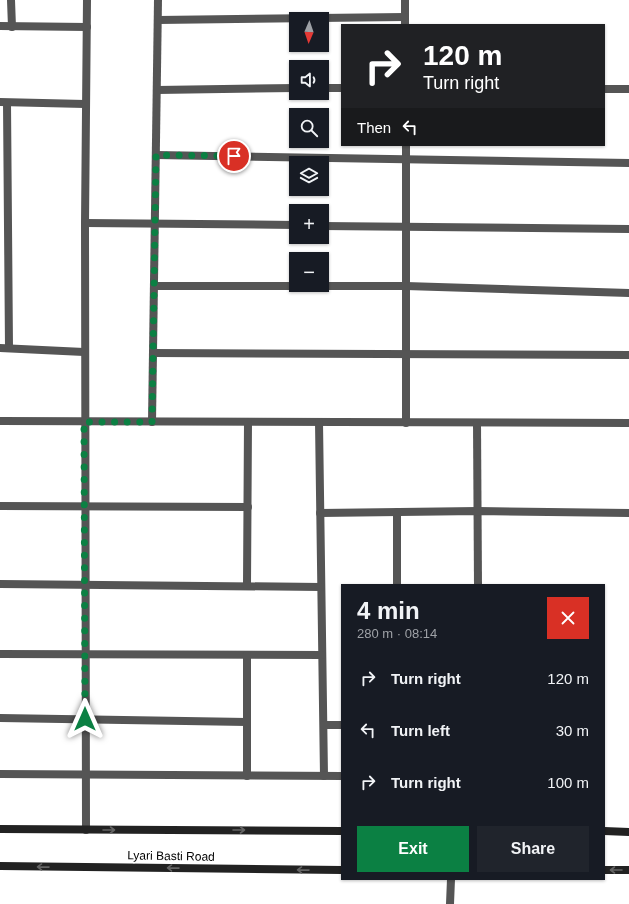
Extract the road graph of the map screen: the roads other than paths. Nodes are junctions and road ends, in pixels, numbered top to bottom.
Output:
1 (11, 0) edge
2 (87, 0) edge
3 (158, 0) edge
4 (405, 0) edge
5 (158, 20) junction
6 (405, 21) edge
7 (0, 26) edge
8 (12, 27) junction
9 (87, 27) junction
10 (289, 88) edge
11 (329, 88) edge
12 (341, 88) edge
13 (605, 89) edge
14 (629, 89) edge
15 (157, 90) junction
16 (3, 102) edge
17 (85, 104) junction
18 (406, 146) edge
19 (156, 155) junction
20 (406, 159) junction
21 (629, 162) edge
22 (4, 216) edge
23 (85, 223) junction
24 (155, 224) junction
25 (289, 225) edge
26 (329, 226) edge
27 (406, 227) junction
28 (629, 229) edge
29 (154, 286) junction
30 (406, 286) junction
31 (629, 292) edge
32 (0, 348) edge
33 (9, 348) junction
34 (84, 352) junction
35 (153, 353) junction
36 (406, 354) junction
37 (629, 355) edge
38 (0, 421) edge
39 (84, 422) junction
40 (152, 422) junction
41 (248, 422) junction
42 (318, 422) junction
43 (406, 423) junction
44 (477, 423) junction
45 (629, 423) edge
46 (0, 506) edge
47 (85, 507) junction
48 (248, 507) junction
49 (478, 511) junction
50 (397, 512) junction
51 (320, 513) junction
52 (629, 514) edge
53 (0, 584) edge
54 (85, 584) junction
55 (397, 584) edge
56 (478, 584) edge
57 (247, 586) junction
58 (321, 587) junction
59 (0, 654) edge
60 (85, 654) junction
61 (247, 655) junction
62 (322, 655) junction
63 (0, 718) edge
64 (85, 719) junction
65 (247, 722) junction
66 (341, 724) edge
67 (324, 725) junction
68 (0, 774) edge
69 (86, 775) junction
70 (247, 776) junction
71 (324, 776) junction
72 (341, 776) edge
73 (0, 829) edge
74 (86, 830) junction
75 (341, 831) edge
76 (605, 831) edge
77 (629, 832) edge
78 (0, 866) edge
79 (341, 870) edge
80 (605, 870) edge
81 (629, 870) edge
82 (451, 880) edge
83 (450, 904) edge

1 - 8 street
2 - 9 street
3 - 5 street
4 - 6 street
5 - 6 street
5 - 15 street
7 - 8 street
8 - 9 street
9 - 17 street
10 - 15 street
11 - 12 street
13 - 14 street
15 - 19 street
16 - 17 street
16 - 22 street
17 - 23 street
18 - 20 street
19 - 20 street
19 - 24 street
20 - 21 street
20 - 27 street
22 - 33 street
23 - 24 street
23 - 34 street
24 - 25 street
24 - 29 street
26 - 27 street
27 - 28 street
27 - 30 street
29 - 30 street
29 - 35 street
30 - 31 street
30 - 36 street
32 - 33 street
33 - 34 street
34 - 39 street
35 - 36 street
35 - 40 street
36 - 37 street
36 - 43 street
38 - 39 street
39 - 40 street
39 - 47 street
40 - 41 street
41 - 42 street
41 - 48 street
42 - 43 street
42 - 51 street
43 - 44 street
44 - 45 street
44 - 49 street
46 - 47 street
47 - 48 street
47 - 54 street
48 - 57 street
49 - 50 street
49 - 52 street
49 - 56 street
50 - 51 street
50 - 55 street
51 - 58 street
53 - 54 street
54 - 57 street
54 - 60 street
57 - 58 street
58 - 62 street
59 - 60 street
60 - 61 street
60 - 64 street
61 - 62 street
61 - 65 street
62 - 67 street
63 - 64 street
64 - 65 street
64 - 69 street
65 - 70 street
66 - 67 street
67 - 71 street
68 - 69 street
69 - 70 street
69 - 74 street
70 - 71 street
71 - 72 street
73 - 74 main road
74 -> 75 main road
76 - 77 main road
79 -> 78 main road, Lyari Basti Road
81 -> 80 main road
82 - 83 street

